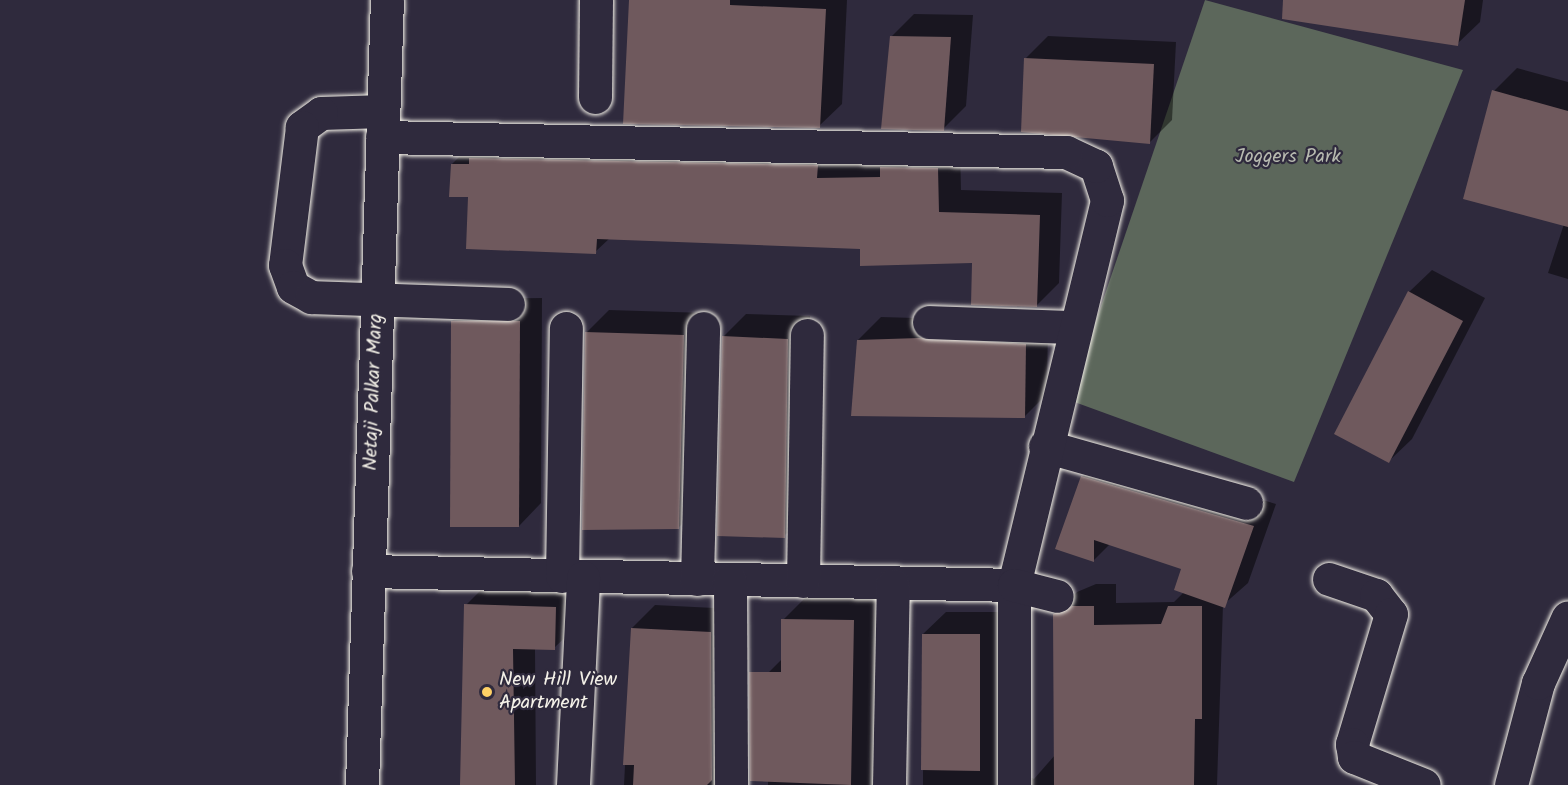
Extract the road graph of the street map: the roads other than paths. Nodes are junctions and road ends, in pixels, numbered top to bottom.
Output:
1 (387, 0) edge
2 (596, 0) edge
3 (596, 97) dead end
4 (383, 124) junction
5 (377, 302) junction
6 (508, 304) dead end
7 (929, 322) dead end
8 (1075, 327) junction
9 (566, 328) dead end
10 (703, 328) dead end
11 (807, 336) dead end
12 (1045, 446) junction
13 (1246, 503) dead end
14 (368, 571) junction
15 (572, 576) junction
16 (697, 579) junction
17 (1329, 579) dead end
18 (730, 580) junction
19 (803, 581) junction
20 (893, 585) junction
21 (1014, 585) junction
22 (1057, 596) dead end
23 (1568, 617) edge
24 (362, 785) edge
25 (573, 785) edge
26 (731, 785) edge
27 (889, 785) edge
28 (1014, 785) edge
29 (1424, 785) edge
30 (1511, 785) edge

1 - 4 street, Netaji Palkar Marg
2 - 3 street
4 - 5 street, Netaji Palkar Marg
4 - 5 street
4 - 8 street
5 - 6 street
5 - 14 street, Netaji Palkar Marg
7 - 8 street
8 - 12 street
9 - 15 street
10 - 16 street
11 - 19 street
12 - 13 street
12 - 21 street
14 - 15 street
14 - 24 street, Netaji Palkar Marg
15 - 16 street
15 - 25 street
16 - 18 street
17 - 29 street
18 - 19 street
18 - 26 street
19 - 20 street
20 - 21 street
20 - 27 street
21 - 22 street
21 - 28 street
23 - 30 street

